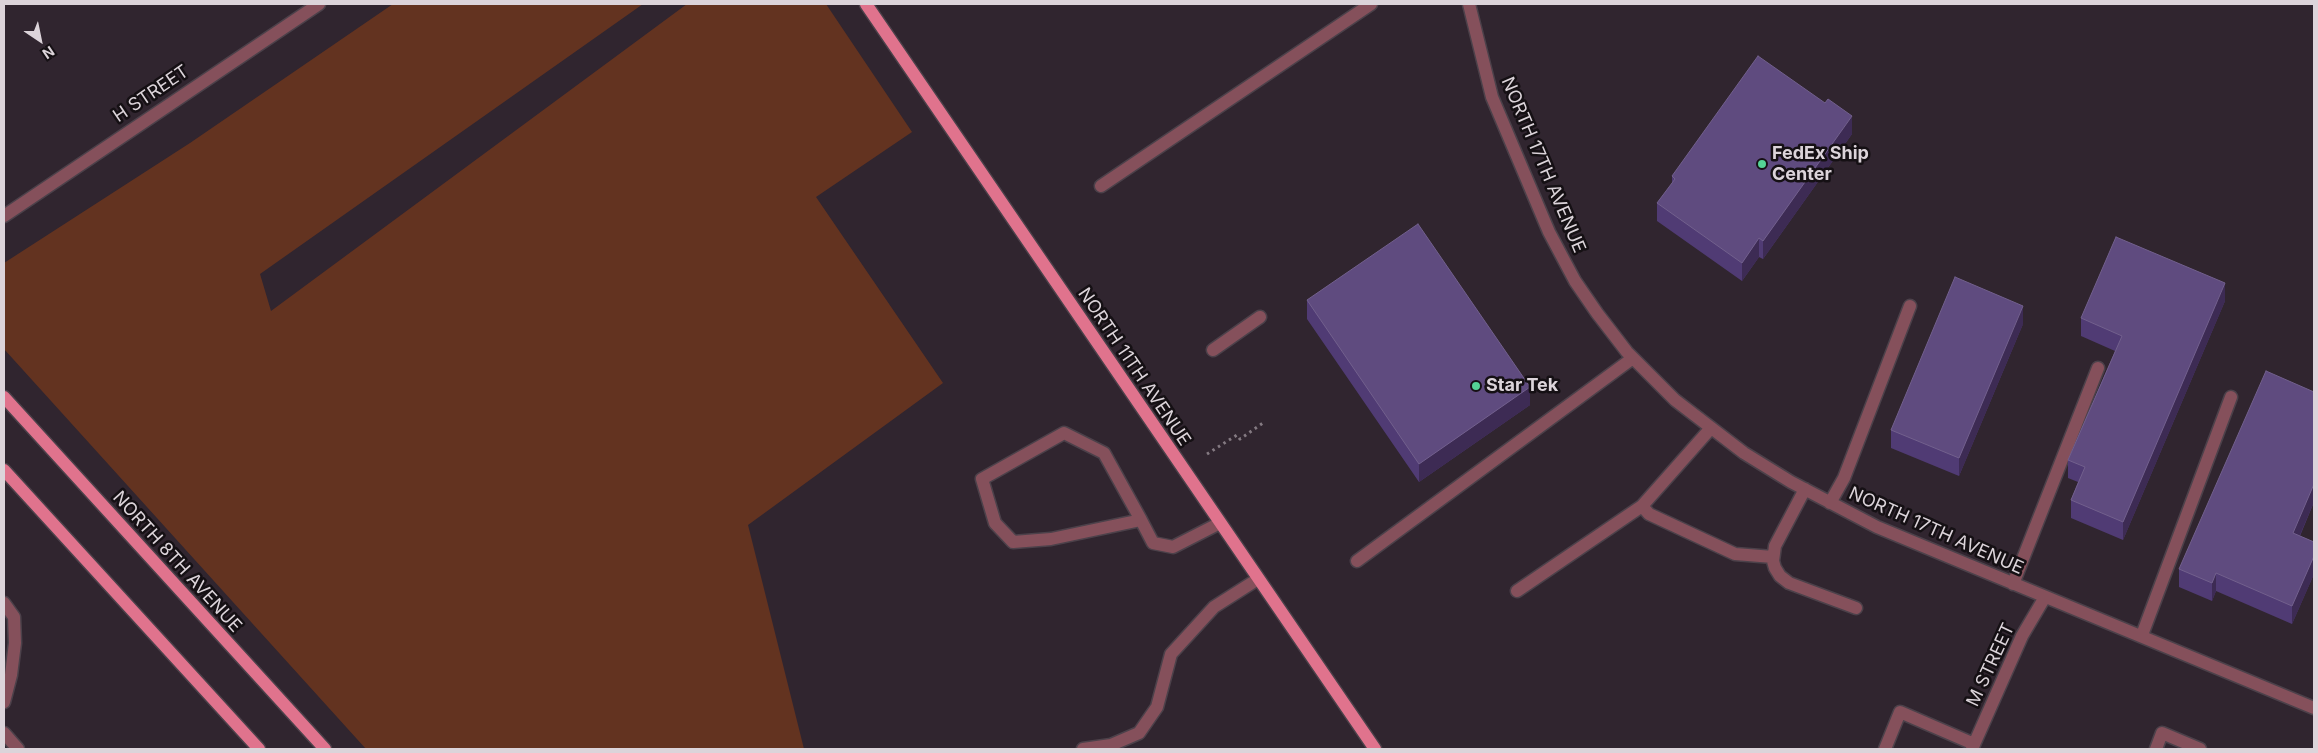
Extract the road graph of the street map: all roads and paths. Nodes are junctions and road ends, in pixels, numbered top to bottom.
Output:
1 (319, 4) edge
2 (866, 4) edge
3 (1371, 4) edge
4 (1469, 4) edge
5 (1101, 186) dead end
6 (4, 216) edge
7 (1910, 306) dead end
8 (1260, 317) dead end
9 (1213, 350) dead end
10 (1633, 358) junction
11 (2098, 368) dead end
12 (4, 397) edge
13 (2231, 397) dead end
14 (1263, 423) dead end
15 (1711, 428) junction
16 (1207, 454) dead end
17 (4, 470) edge
18 (1805, 489) junction
19 (1830, 503) junction
20 (1642, 506) junction
21 (1141, 520) junction
22 (1220, 523) junction
23 (1773, 558) junction
24 (1357, 560) dead end
25 (1258, 579) junction
26 (2013, 584) junction
27 (1517, 591) dead end
28 (2045, 597) junction
29 (4, 603) edge
30 (1856, 608) dead end
31 (2142, 635) junction
32 (4, 702) edge
33 (2314, 708) edge
34 (4, 733) edge
35 (1973, 747) edge
36 (18, 749) edge
37 (259, 749) edge
38 (325, 749) edge
39 (1083, 749) edge
40 (1375, 749) edge
41 (1885, 749) edge
42 (2156, 749) edge
43 (2200, 749) edge

1 - 6 street, H STREET
2 - 22 main road, NORTH 11TH AVENUE
3 - 5 street
4 - 10 street, NORTH 17TH AVENUE
7 - 19 street
8 - 9 street
10 - 15 street, NORTH 17TH AVENUE
10 - 24 street
11 - 26 street
12 - 38 main road, NORTH 8TH AVENUE
13 - 31 street
14 - 16 path
15 - 18 street, NORTH 17TH AVENUE
15 - 20 street
17 - 37 main road
18 - 19 street, NORTH 17TH AVENUE
18 - 23 street
19 - 26 street, NORTH 17TH AVENUE
20 - 23 street
20 - 27 street
21 - 21 street
21 - 22 street
22 - 25 main road, NORTH 11TH AVENUE
23 - 30 street
25 - 39 street
25 - 40 main road, NORTH 11TH AVENUE
26 - 28 street, NORTH 17TH AVENUE
28 - 31 street, NORTH 17TH AVENUE
28 - 35 street, M STREET
29 - 32 street
31 - 33 street, NORTH 17TH AVENUE
34 - 36 street
35 - 41 street
42 - 43 street

